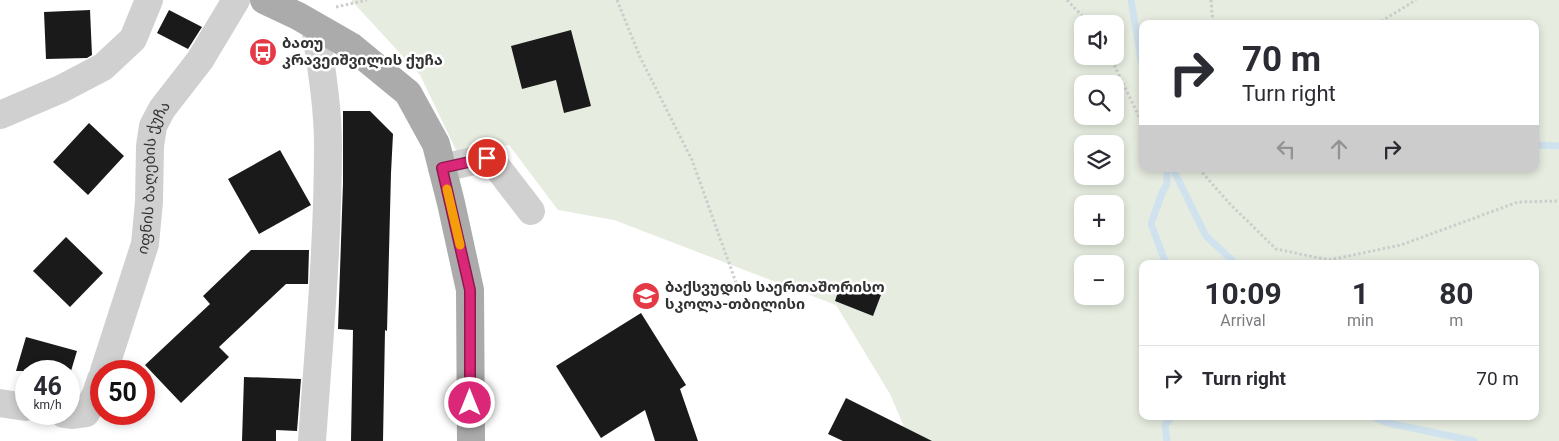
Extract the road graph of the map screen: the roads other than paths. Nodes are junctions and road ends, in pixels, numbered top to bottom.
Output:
1 (149, 0) edge
2 (236, 0) edge
3 (264, 0) edge
4 (316, 26) junction
5 (0, 115) edge
6 (442, 168) junction
7 (531, 211) dead end
8 (108, 360) edge
9 (0, 403) edge
10 (15, 405) edge
11 (90, 405) edge
12 (80, 413) edge
13 (312, 441) edge
14 (470, 441) edge

1 - 5 street
2 - 8 street, იფნის ბაღების ქუჩა
3 - 4 main road
4 - 6 main road
4 - 13 street
6 - 7 street
6 - 14 main road
9 - 10 street
11 - 12 street

